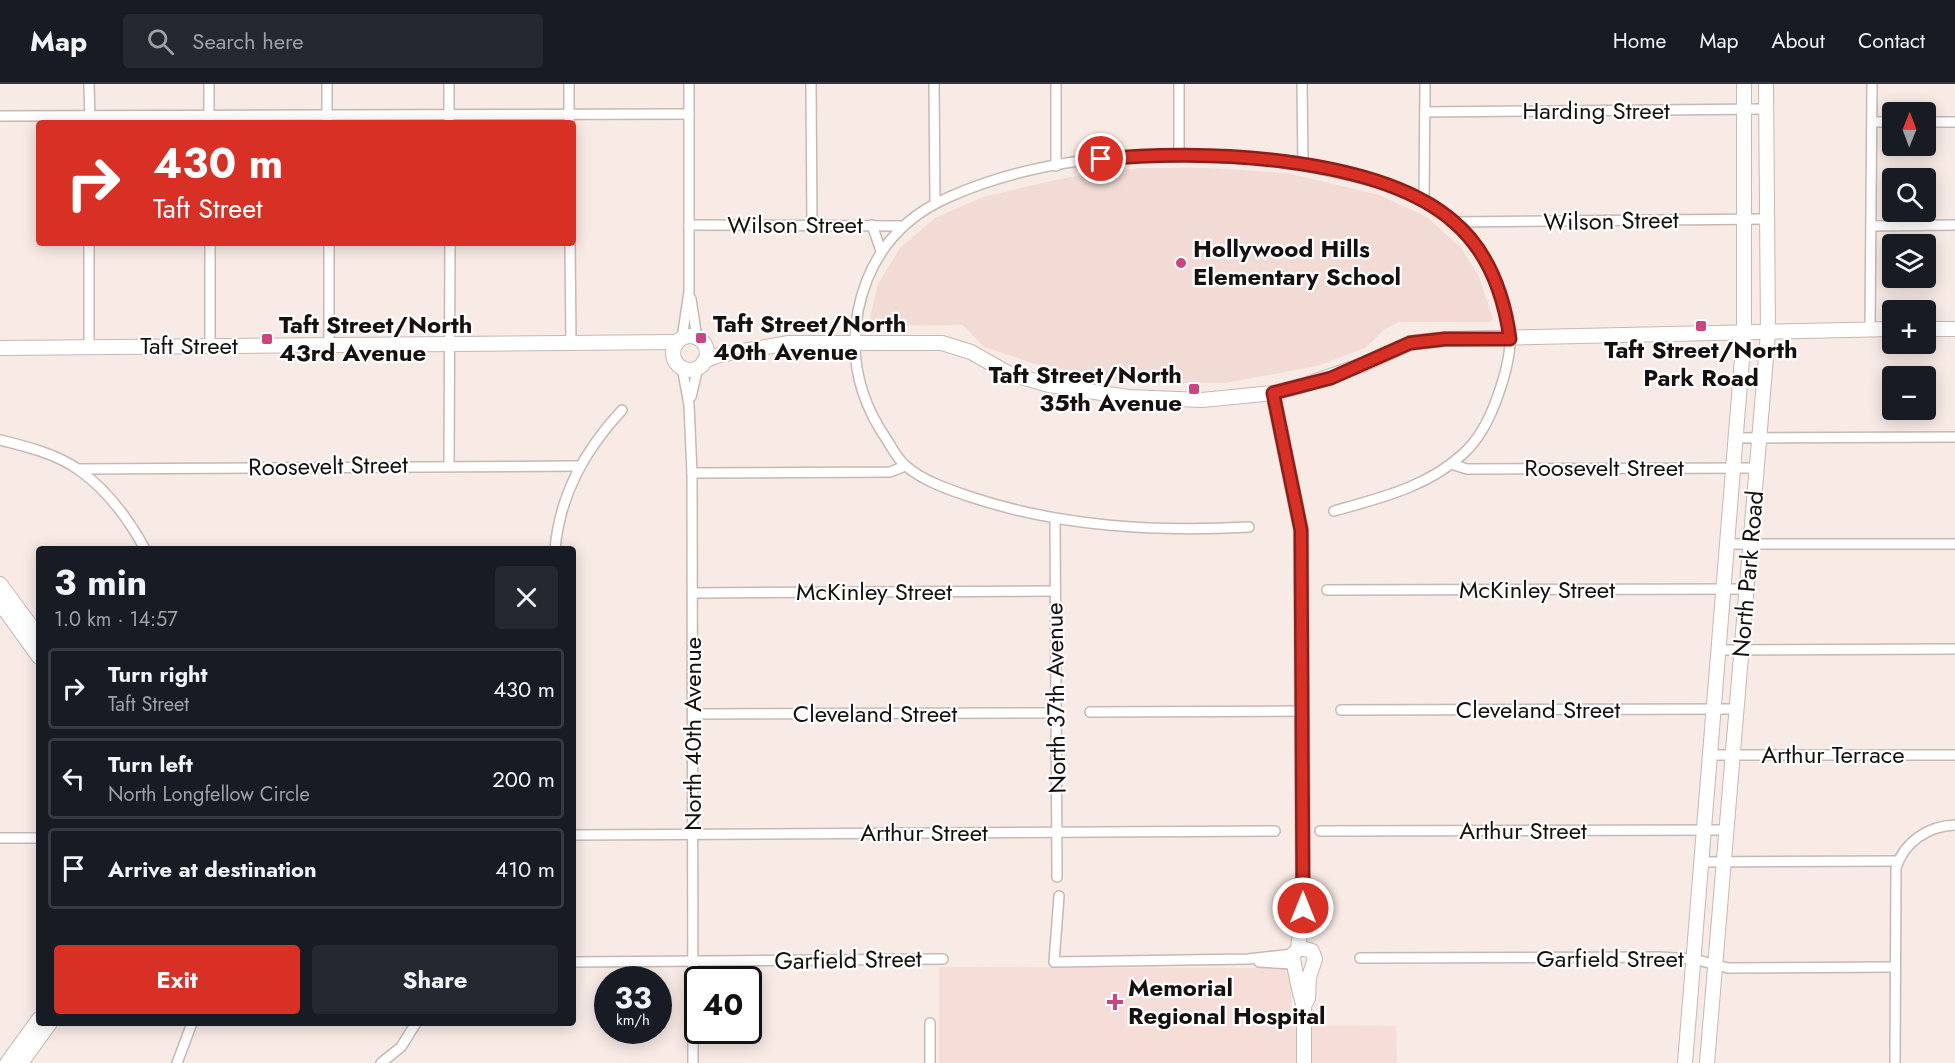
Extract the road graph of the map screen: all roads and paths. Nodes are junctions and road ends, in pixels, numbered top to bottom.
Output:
1 (89, 84) edge
2 (209, 84) edge
3 (327, 84) edge
4 (449, 84) edge
5 (569, 84) edge
6 (689, 84) edge
7 (811, 84) edge
8 (934, 84) edge
9 (1056, 84) edge
10 (1179, 84) edge
11 (1302, 84) edge
12 (1425, 84) edge
13 (1744, 84) edge
14 (1766, 84) edge
15 (1872, 84) edge
16 (1766, 109) junction
17 (1744, 110) junction
18 (1425, 112) junction
19 (689, 114) junction
20 (0, 116) edge
21 (449, 119) edge
22 (569, 119) edge
23 (90, 120) edge
24 (209, 120) edge
25 (327, 120) edge
26 (1873, 122) junction
27 (1882, 122) edge
28 (1936, 122) edge
29 (1955, 122) edge
30 (1179, 154) junction
31 (1303, 165) junction
32 (1056, 166) junction
33 (1424, 199) junction
34 (935, 203) junction
35 (1746, 219) junction
36 (1767, 219) junction
37 (1455, 222) junction
38 (812, 224) junction
39 (689, 225) junction
40 (872, 225) junction
41 (901, 225) junction
42 (1955, 225) edge
43 (1871, 226) junction
44 (89, 246) edge
45 (210, 246) edge
46 (328, 246) edge
47 (450, 246) edge
48 (570, 246) edge
49 (882, 251) junction
50 (689, 292) junction
51 (1869, 329) junction
52 (1882, 329) edge
53 (1936, 329) edge
54 (1955, 329) edge
55 (1768, 333) junction
56 (1744, 334) junction
57 (1510, 339) junction
58 (679, 340) junction
59 (701, 341) junction
60 (854, 342) junction
61 (629, 343) junction
62 (450, 344) junction
63 (571, 344) junction
64 (329, 345) junction
65 (89, 346) junction
66 (210, 346) junction
67 (0, 348) edge
68 (756, 348) junction
69 (678, 362) junction
70 (701, 364) junction
71 (1273, 393) junction
72 (689, 405) junction
73 (622, 410) dead end
74 (1955, 437) edge
75 (1737, 438) junction
76 (1759, 438) junction
77 (0, 440) edge
78 (1451, 464) junction
79 (449, 465) junction
80 (578, 466) junction
81 (905, 466) junction
82 (1735, 467) junction
83 (1757, 468) junction
84 (78, 469) junction
85 (692, 473) junction
86 (1334, 511) dead end
87 (1055, 519) junction
88 (1249, 527) dead end
89 (1728, 544) junction
90 (1750, 544) junction
91 (1955, 544) edge
92 (143, 546) edge
93 (556, 546) edge
94 (0, 584) edge
95 (1724, 589) junction
96 (1746, 589) junction
97 (1328, 590) dead end
98 (1055, 591) junction
99 (694, 593) junction
100 (0, 603) edge
101 (36, 634) edge
102 (1955, 649) edge
103 (1720, 650) junction
104 (1741, 650) junction
105 (36, 653) edge
106 (1715, 709) junction
107 (1736, 709) junction
108 (1341, 710) dead end
109 (1302, 711) junction
110 (1090, 712) dead end
111 (1056, 713) junction
112 (693, 714) junction
113 (1711, 755) junction
114 (1732, 755) junction
115 (1955, 755) edge
116 (1955, 825) edge
117 (1704, 830) junction
118 (1726, 830) junction
119 (1275, 831) dead end
120 (1320, 831) dead end
121 (1057, 833) junction
122 (693, 834) junction
123 (576, 835) edge
124 (0, 838) edge
125 (36, 838) edge
126 (1898, 861) junction
127 (1702, 862) junction
128 (1724, 862) junction
129 (1056, 877) dead end
130 (1059, 896) dead end
131 (1360, 958) dead end
132 (943, 959) dead end
133 (1300, 959) junction
134 (1694, 959) junction
135 (576, 962) edge
136 (692, 962) junction
137 (1715, 966) junction
138 (1894, 967) junction
139 (36, 1023) edge
140 (930, 1023) dead end
141 (48, 1026) edge
142 (191, 1026) edge
143 (415, 1026) edge
144 (7, 1063) edge
145 (21, 1063) edge
146 (177, 1063) edge
147 (381, 1063) edge
148 (693, 1063) edge
149 (930, 1063) edge
150 (1304, 1063) edge
151 (1685, 1063) edge
152 (1707, 1063) edge
153 (1895, 1063) edge

1 - 23 street
2 - 24 street
3 - 25 street
4 - 21 street
5 - 22 street
6 - 19 street
7 - 38 street
8 - 34 street
9 - 32 street
10 - 30 street
11 - 31 street
12 - 18 street
13 - 17 street, North Park Road
14 - 16 street, North Park Road
15 - 26 street
16 - 17 street, Harding Street
16 - 36 street, North Park Road
17 - 18 street, Harding Street
17 - 35 street, North Park Road
18 - 33 street
19 - 22 street
19 - 39 street
20 - 23 street
21 - 22 street
21 - 25 street
23 - 24 street
24 - 25 street
26 - 27 street
26 - 43 street
28 - 29 street
30 - 31 street
30 - 32 street
31 - 33 street
32 - 34 street
33 - 37 street
34 - 41 street
35 - 36 street, Wilson Street
35 - 37 street, Wilson Street
35 - 56 street, North Park Road
36 - 55 street, North Park Road
37 - 57 street
38 - 39 street, Wilson Street
38 - 40 street, Wilson Street
39 - 50 street
40 - 41 street, Wilson Street
40 - 49 street
41 - 49 street
42 - 43 street
43 - 51 street
44 - 65 street
45 - 66 street
46 - 64 street
47 - 62 street
48 - 63 street
49 - 60 street
50 - 58 street
50 - 59 street
51 - 52 street
51 - 55 street
53 - 54 street
55 - 56 street
55 - 76 street, North Park Road
56 - 57 street
56 - 75 street, North Park Road
57 - 71 street
57 - 78 street
58 - 59 street, Taft Street
58 - 61 street, Taft Street
58 - 69 street
59 - 68 street
59 - 70 street
60 - 68 street
60 - 71 street
60 - 81 street
61 - 63 street, Taft Street
61 - 69 street, Taft Street
62 - 63 street, Taft Street
62 - 64 street, Taft Street
62 - 79 street
64 - 66 street, Taft Street
65 - 66 street, Taft Street
65 - 67 street, Taft Street
68 - 70 street
69 - 70 street, Taft Street
69 - 72 street, North 40th Avenue
70 - 72 street, North 40th Avenue
71 - 109 street
72 - 85 street, North 40th Avenue
73 - 80 street
74 - 76 street
75 - 76 street
75 - 82 street, North Park Road
76 - 83 street, North Park Road
77 - 84 street
78 - 82 street, Roosevelt Street
78 - 86 street
79 - 80 street, Roosevelt Street
79 - 84 street, Roosevelt Street
80 - 93 street
81 - 85 street
81 - 87 street
82 - 83 street, Roosevelt Street
82 - 89 street, North Park Road
83 - 90 street, North Park Road
84 - 92 street
85 - 99 street, North 40th Avenue
87 - 88 street
87 - 98 street, North 37th Avenue
89 - 90 street
89 - 95 street, North Park Road
90 - 91 street
90 - 96 street, North Park Road
94 - 101 street
95 - 96 street, McKinley Street
95 - 97 street, McKinley Street
95 - 103 street, North Park Road
96 - 104 street, North Park Road
98 - 99 street, McKinley Street
98 - 111 street, North 37th Avenue
99 - 112 street, North 40th Avenue
100 - 105 street
102 - 104 street
103 - 104 street
103 - 106 street, North Park Road
104 - 107 street, North Park Road
106 - 107 street, Cleveland Street
106 - 108 street, Cleveland Street
106 - 113 street, North Park Road
107 - 114 street, North Park Road
109 - 110 street
109 - 133 street
111 - 112 street, Cleveland Street
111 - 121 street, North 37th Avenue
112 - 122 street, North 40th Avenue
113 - 114 street, Arthur Terrace
113 - 117 street, North Park Road
114 - 115 street, Arthur Terrace
114 - 118 street, North Park Road
116 - 126 street
117 - 118 street, Arthur Street
117 - 120 street, Arthur Street
117 - 127 street, North Park Road
118 - 128 street, North Park Road
119 - 121 street, Arthur Street
121 - 122 street, Arthur Street
121 - 129 street, North 37th Avenue
122 - 123 street, Arthur Street
122 - 136 street, North 40th Avenue
124 - 125 street
126 - 128 street
126 - 138 street
127 - 128 street
127 - 134 street, North Park Road
128 - 137 street, North Park Road
130 - 133 street
131 - 134 street, Garfield Street
132 - 136 street, Garfield Street
133 - 150 street
134 - 137 street, Garfield Street
134 - 151 street, North Park Road
135 - 136 street, Garfield Street
136 - 148 street, North 40th Avenue
137 - 138 street, Garfield Street
137 - 152 street, North Park Road
138 - 153 street
139 - 144 street
140 - 149 street
141 - 145 street
142 - 146 street
143 - 147 street

